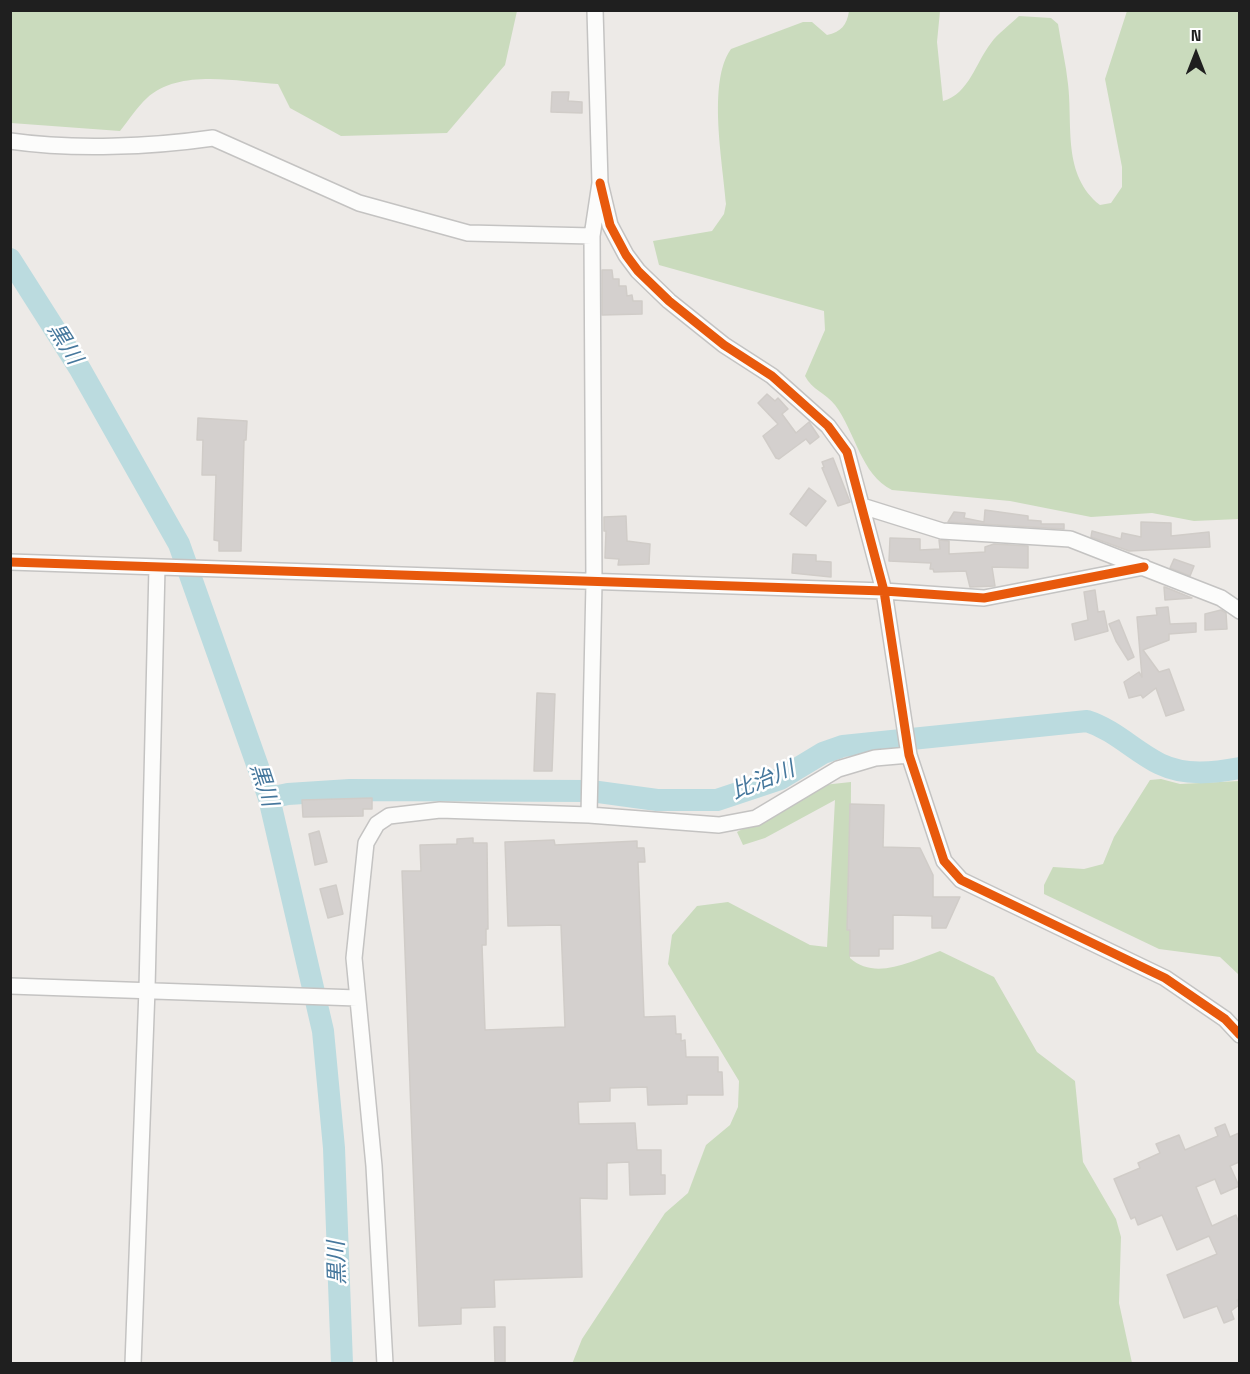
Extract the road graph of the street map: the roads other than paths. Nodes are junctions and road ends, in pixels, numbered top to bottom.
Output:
1 (596, 10) edge
2 (10, 141) edge
3 (600, 183) junction
4 (592, 236) junction
5 (862, 506) junction
6 (10, 562) edge
7 (157, 567) junction
8 (1144, 567) junction
9 (594, 583) junction
10 (884, 591) junction
11 (1239, 611) edge
12 (909, 755) junction
13 (589, 815) junction
14 (10, 986) edge
15 (147, 989) junction
16 (352, 997) junction
17 (1239, 1035) edge
18 (133, 1364) edge
19 (385, 1364) edge

1 - 3 street
2 - 4 street
3 - 4 street
3 - 5 street
4 - 9 street
5 - 8 street
5 - 10 street
6 - 7 street
7 - 9 street
7 - 15 street
8 - 10 street
8 - 11 street
9 - 10 street
9 - 13 street
10 - 12 street
12 - 13 street
12 - 17 street
13 - 16 street
14 - 15 street
15 - 16 street
15 - 18 street
16 - 19 street

